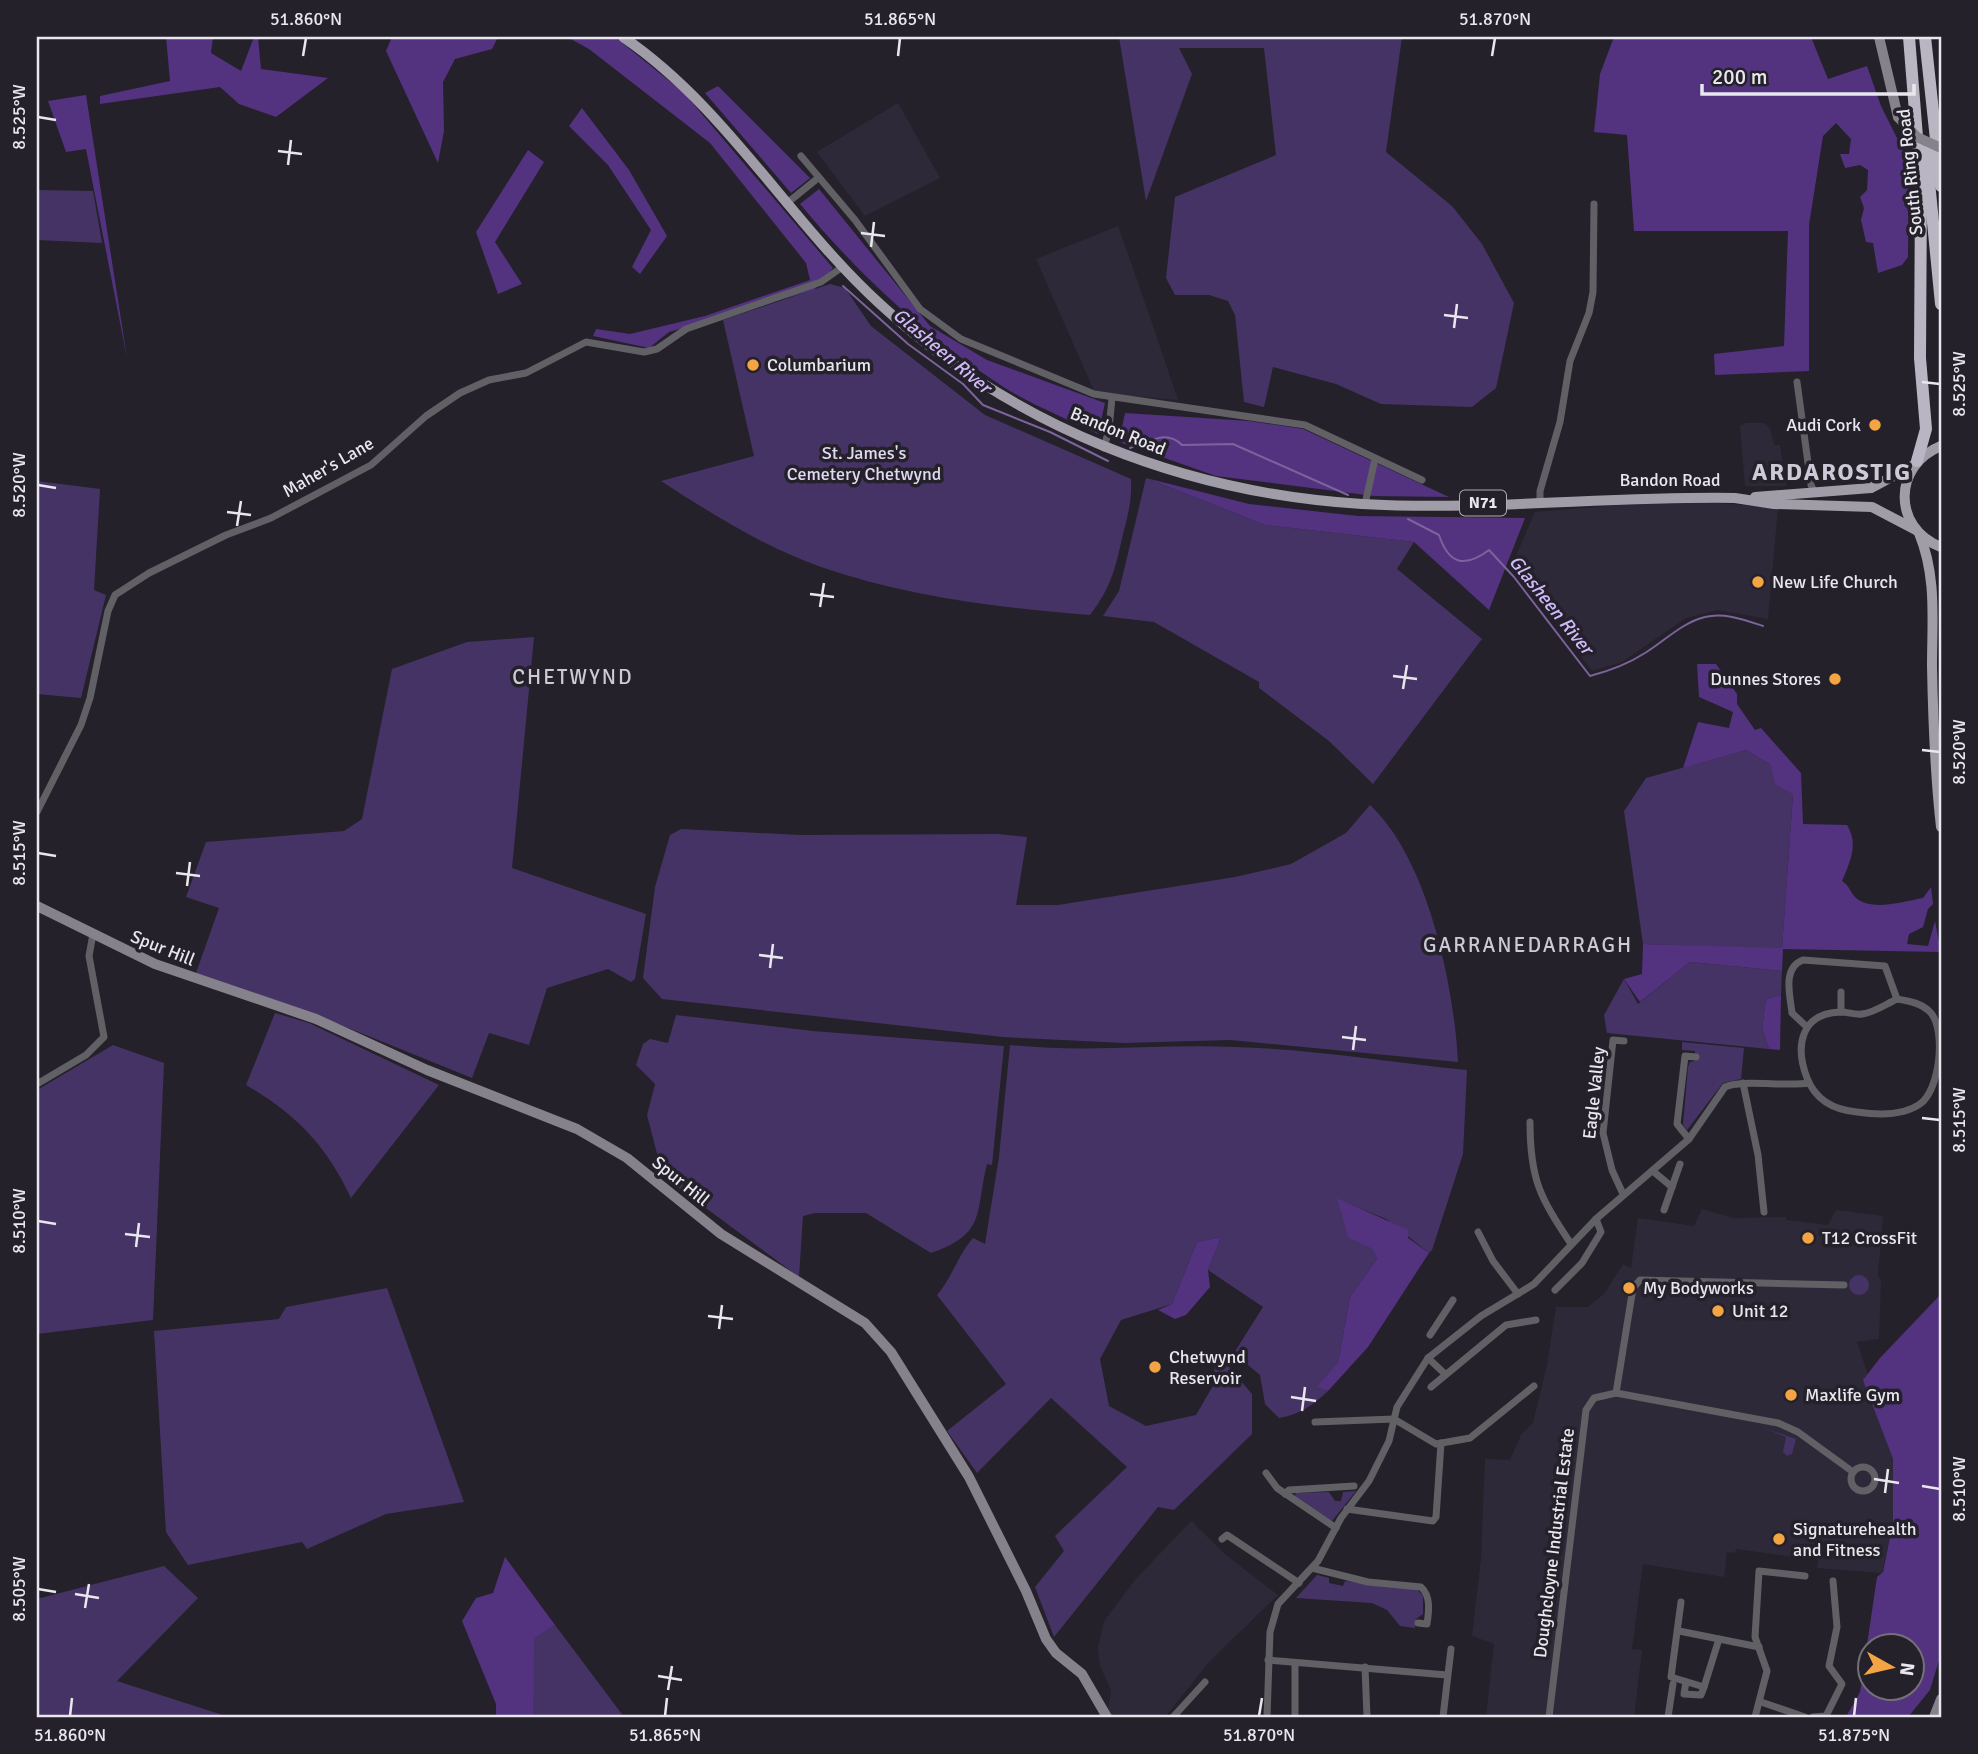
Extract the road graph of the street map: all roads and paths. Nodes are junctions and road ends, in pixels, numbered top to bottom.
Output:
1 (623, 37) edge
2 (1879, 37) edge
3 (1910, 37) edge
4 (1925, 37) edge
5 (1933, 97) junction
6 (1941, 142) edge
7 (1941, 148) edge
8 (801, 156) dead end
9 (818, 178) junction
10 (1941, 186) edge
11 (786, 204) junction
12 (1594, 204) dead end
13 (841, 268) junction
14 (1941, 304) edge
15 (1797, 382) dead end
16 (1112, 398) junction
17 (1941, 446) edge
18 (1104, 448) junction
19 (1375, 459) junction
20 (1916, 463) junction
21 (1422, 481) dead end
22 (1811, 491) junction
23 (1749, 498) junction
24 (1540, 501) junction
25 (1366, 504) junction
26 (1917, 532) junction
27 (1941, 547) edge
28 (37, 812) edge
29 (1941, 827) edge
30 (37, 906) edge
31 (93, 934) junction
32 (1841, 992) dead end
33 (1897, 999) junction
34 (1841, 1012) junction
35 (1807, 1027) junction
36 (1624, 1041) dead end
37 (1696, 1057) dead end
38 (1743, 1083) junction
39 (1809, 1083) junction
40 (37, 1084) edge
41 (1531, 1122) dead end
42 (1689, 1139) junction
43 (1679, 1164) dead end
44 (1654, 1172) junction
45 (1672, 1187) junction
46 (1623, 1194) junction
47 (1664, 1210) dead end
48 (1764, 1212) dead end
49 (1596, 1219) junction
50 (1478, 1232) dead end
51 (1571, 1244) junction
52 (1844, 1285) dead end
53 (1555, 1290) dead end
54 (1518, 1294) junction
55 (1453, 1300) dead end
56 (1536, 1320) dead end
57 (1435, 1328) junction
58 (1430, 1335) dead end
59 (1447, 1341) junction
60 (1428, 1358) junction
61 (1445, 1374) junction
62 (1534, 1386) dead end
63 (1431, 1387) dead end
64 (1616, 1393) junction
65 (1394, 1419) junction
66 (1315, 1422) dead end
67 (1441, 1443) junction
68 (1853, 1472) dead end
69 (1266, 1473) dead end
70 (1354, 1486) dead end
71 (1285, 1494) junction
72 (1347, 1509) junction
73 (1336, 1528) junction
74 (1222, 1539) dead end
75 (1312, 1568) junction
76 (1805, 1576) dead end
77 (1833, 1581) dead end
78 (1299, 1583) junction
79 (1681, 1602) dead end
80 (1418, 1623) dead end
81 (1679, 1631) junction
82 (1718, 1639) junction
83 (1759, 1647) junction
84 (1451, 1649) dead end
85 (1268, 1660) junction
86 (1295, 1662) junction
87 (1365, 1667) junction
88 (1447, 1675) junction
89 (1205, 1682) dead end
90 (1686, 1682) junction
91 (1673, 1684) dead end
92 (1703, 1687) junction
93 (1941, 1699) edge
94 (1761, 1702) junction
95 (1107, 1717) edge
96 (1173, 1717) edge
97 (1267, 1717) edge
98 (1295, 1717) edge
99 (1367, 1717) edge
100 (1443, 1717) edge
101 (1549, 1717) edge
102 (1668, 1717) edge
103 (1755, 1717) edge
104 (1805, 1717) edge
105 (1813, 1717) edge
106 (1934, 1717) edge

1 - 11 main road, Bandon Road / N71
2 - 7 street, bridge
3 - 14 highway, South Ring Road
3 - 20 highway
4 - 5 highway, South Ring Road
5 - 6 highway
5 - 10 highway, South Ring Road
8 - 9 street
9 - 11 street
9 - 16 street
11 - 13 main road, Bandon Road / N71
12 - 24 street
13 - 18 main road, Bandon Road / N71
13 - 28 street, Maher's Lane
15 - 22 street
16 - 18 street
16 - 19 street
17 - 20 main road, N71
18 - 25 main road, Bandon Road / N71
19 - 21 street
19 - 25 street
20 - 22 main road, Bandon Road / N71
20 - 26 main road
22 - 23 main road, Bandon Road / N71
23 - 24 main road, Bandon Road / N71
23 - 26 main road, Bandon Road / N71
24 - 25 main road, Bandon Road / N71
26 - 27 main road, N71
26 - 29 main road
30 - 31 street, Spur Hill
31 - 40 street
31 - 95 street, Spur Hill
32 - 34 street
33 - 34 street
33 - 35 street
33 - 39 street
34 - 35 street
35 - 39 street
36 - 46 street, Eagle Valley
37 - 42 street
38 - 39 street
38 - 42 street
38 - 48 street
41 - 51 street
42 - 44 street
43 - 45 street
44 - 45 street
44 - 46 street
45 - 47 street
46 - 49 street
49 - 51 street
49 - 53 street
50 - 54 street
51 - 54 street
52 - 64 street
54 - 59 street
55 - 57 street
56 - 61 street
57 - 58 street
57 - 59 street
59 - 60 street
60 - 61 street
60 - 65 street
61 - 63 street
62 - 67 street
64 - 68 street
64 - 101 street, Doughcloyne Industrial Estate
65 - 66 street
65 - 67 street
65 - 72 street
67 - 72 street
69 - 71 street
70 - 71 street
71 - 73 street
72 - 73 street
73 - 75 street
74 - 78 street
75 - 78 street
75 - 80 street
76 - 83 street
77 - 105 street
78 - 85 street
79 - 81 street
81 - 82 street
81 - 90 street
82 - 83 street
82 - 92 street
83 - 94 street
84 - 88 street
85 - 86 street
85 - 97 street
86 - 87 street
86 - 98 street
87 - 88 street
87 - 99 street
88 - 100 street
89 - 96 street
90 - 92 street
90 - 92 street
91 - 102 street
93 - 106 street
94 - 103 street
94 - 104 street

